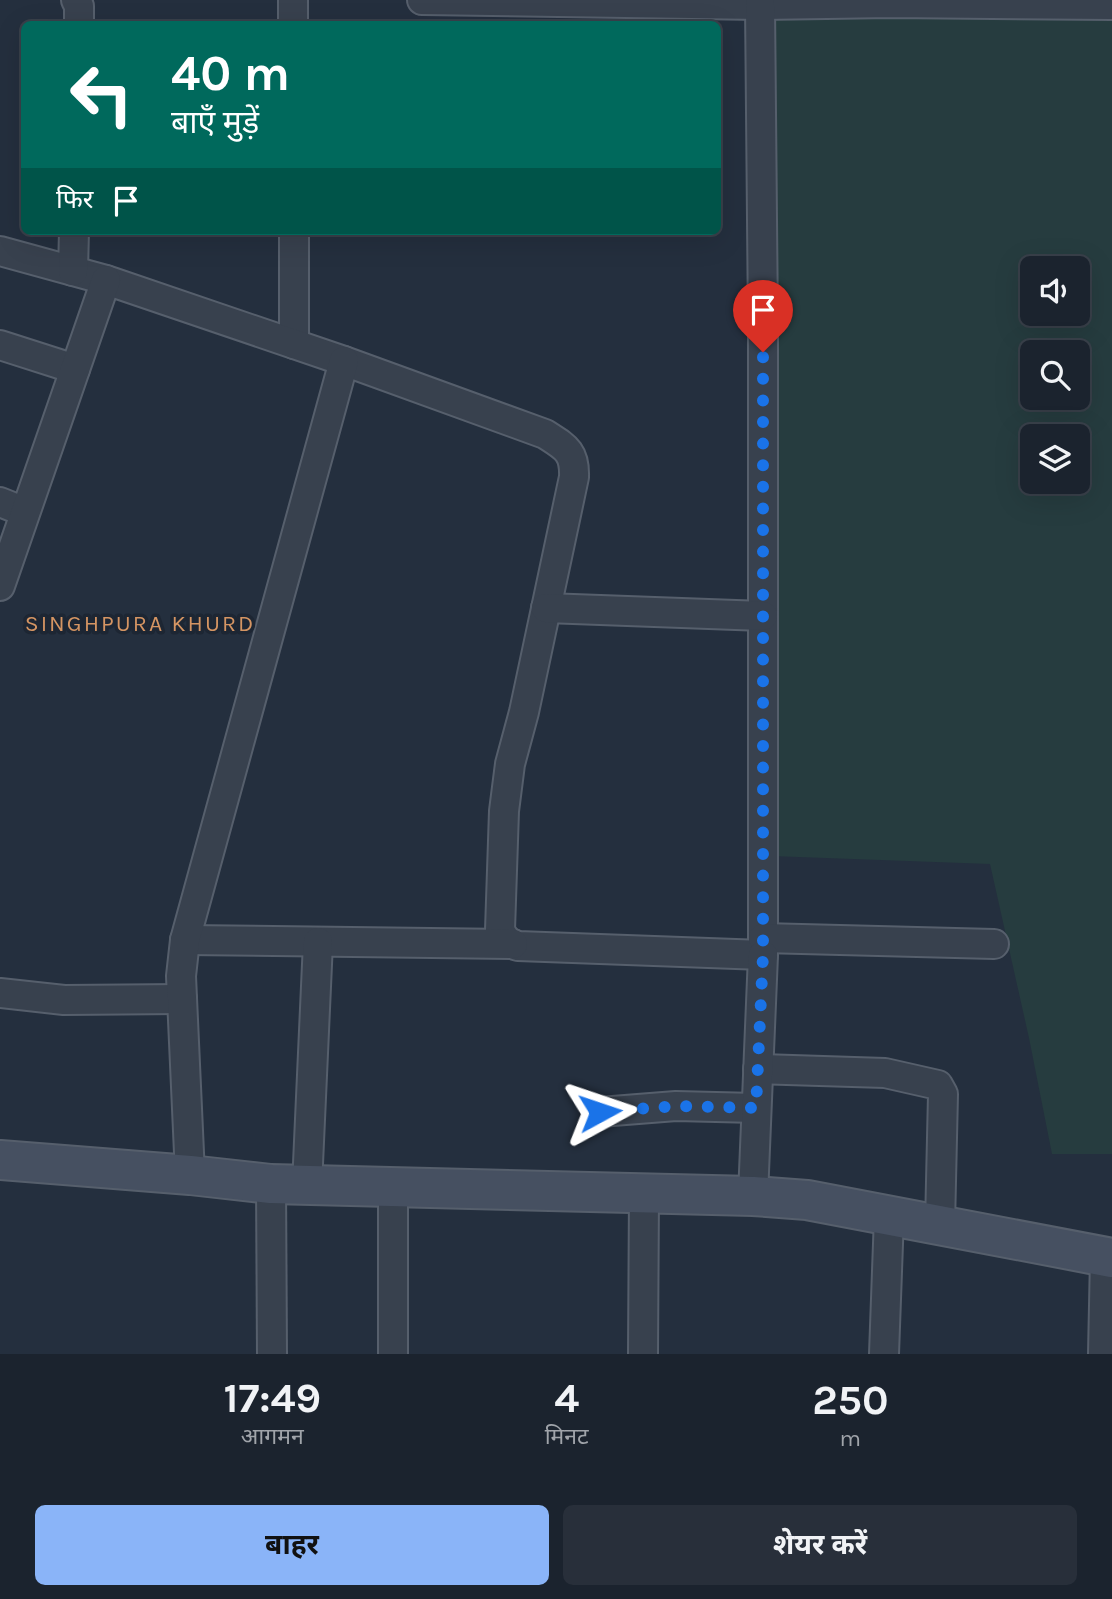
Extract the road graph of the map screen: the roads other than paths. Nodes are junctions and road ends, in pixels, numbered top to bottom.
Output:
1 (76, 0) edge
2 (293, 0) edge
3 (422, 0) edge
4 (760, 5) junction
5 (1112, 5) edge
6 (79, 21) edge
7 (293, 21) edge
8 (74, 235) edge
9 (294, 235) edge
10 (0, 251) edge
11 (73, 271) junction
12 (106, 280) junction
13 (294, 344) junction
14 (0, 345) edge
15 (344, 360) junction
16 (75, 369) junction
17 (13, 507) edge
18 (0, 586) edge
19 (546, 608) junction
20 (763, 616) junction
21 (185, 940) junction
22 (318, 942) junction
23 (513, 944) junction
24 (994, 944) dead end
25 (763, 947) junction
26 (0, 993) edge
27 (183, 999) junction
28 (758, 1069) junction
29 (756, 1108) junction
30 (600, 1112) dead end
31 (0, 1160) edge
32 (190, 1175) junction
33 (289, 1185) junction
34 (393, 1188) junction
35 (644, 1194) junction
36 (753, 1196) junction
37 (889, 1216) junction
38 (940, 1225) junction
39 (1108, 1258) edge
40 (272, 1354) edge
41 (393, 1354) edge
42 (643, 1354) edge
43 (884, 1354) edge
44 (1103, 1354) edge

1 - 6 street
2 - 7 street
3 - 4 street
4 - 5 street
4 - 20 street
8 - 11 street
9 - 13 street
10 - 11 street
11 - 12 street
12 - 13 street
12 - 16 street
13 - 15 street
14 - 16 street
15 - 19 street
15 - 21 street
16 - 17 street
17 - 18 street
19 - 20 street
19 - 23 street
20 - 25 street
21 - 22 street
21 - 27 street
22 - 23 street
22 - 33 street
23 - 25 street
24 - 25 street
25 - 28 street
26 - 27 street
27 - 32 street
28 - 29 street
28 - 38 street
29 - 30 street
29 - 36 street
31 - 32 street
32 - 33 street
33 - 34 street
33 - 40 street
34 - 35 street
34 - 41 street
35 - 36 street
35 - 42 street
36 - 37 street
37 - 38 street
37 - 43 street
38 - 39 street
39 - 44 street

